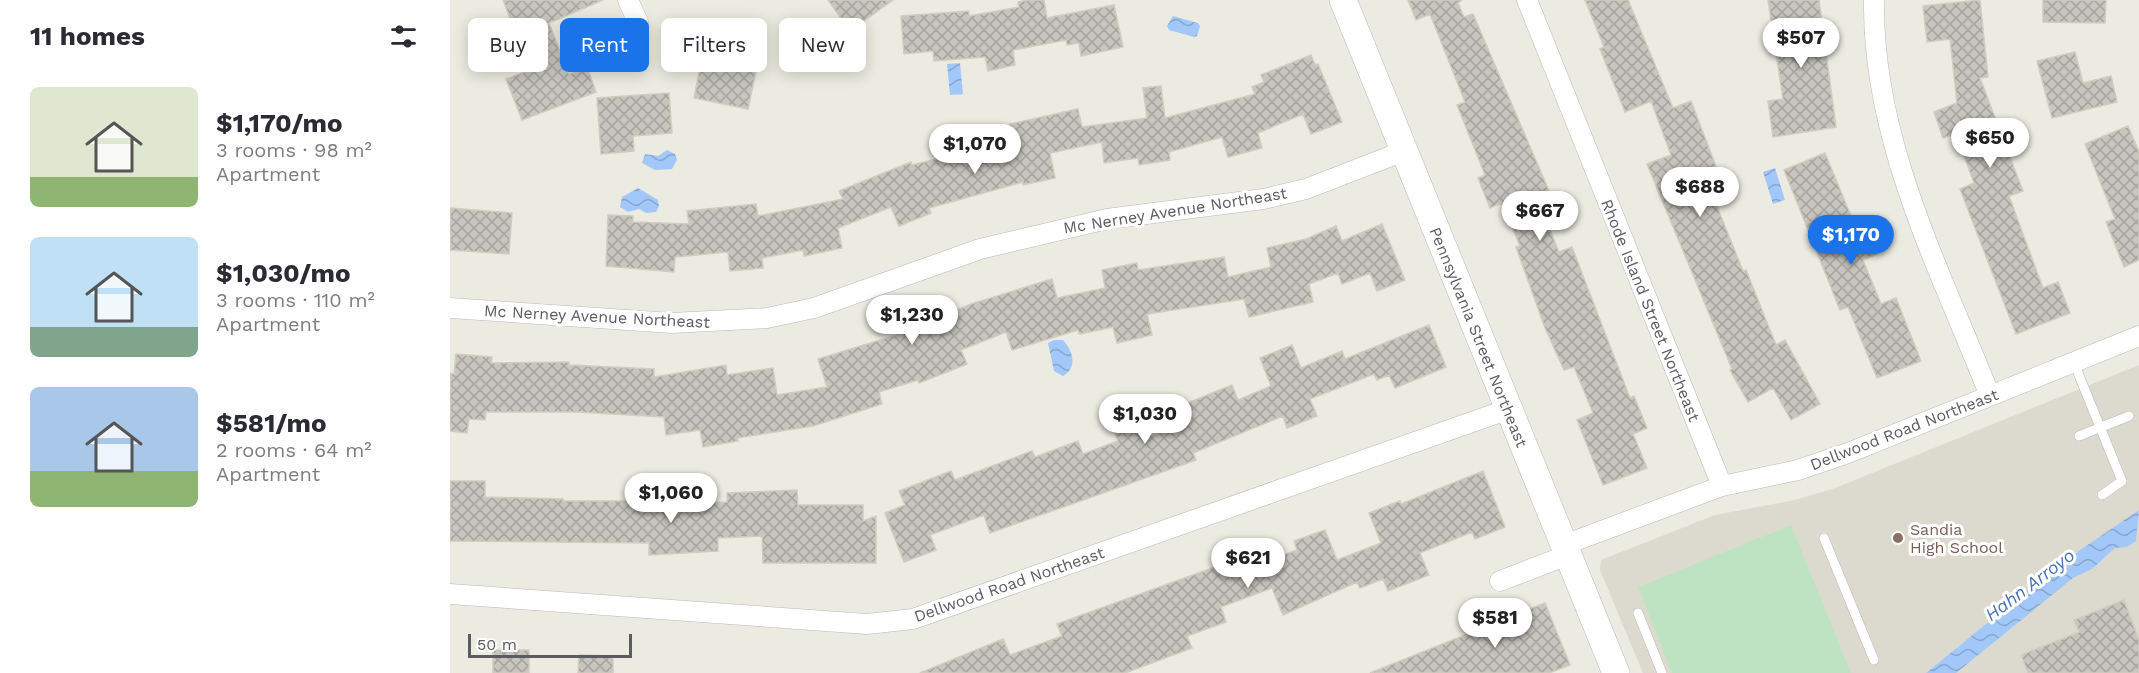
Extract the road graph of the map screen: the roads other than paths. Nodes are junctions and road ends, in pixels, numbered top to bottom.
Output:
1 (628, 0) edge
2 (1343, 0) edge
3 (1527, 0) edge
4 (1874, 0) edge
5 (636, 18) edge
6 (1404, 152) junction
7 (450, 308) edge
8 (2139, 336) edge
9 (2074, 363) junction
10 (1990, 396) junction
11 (1509, 409) junction
12 (2129, 416) dead end
13 (2101, 428) junction
14 (2079, 436) dead end
15 (1722, 486) junction
16 (2102, 495) dead end
17 (1824, 538) dead end
18 (1566, 550) junction
19 (1500, 581) dead end
20 (450, 594) edge
21 (1638, 613) dead end
22 (1874, 660) dead end
23 (1616, 673) edge
24 (1662, 673) edge

1 - 5 street
2 - 6 street, Pennsylvania Street Northeast
3 - 15 street, Rhode Island Street Northeast
4 - 10 street
6 - 7 street, Mc Nerney Avenue Northeast
6 - 11 street, Pennsylvania Street Northeast
8 - 9 street, Dellwood Road Northeast
9 - 10 street, Dellwood Road Northeast
9 - 13 lane
10 - 15 street, Dellwood Road Northeast
11 - 18 street, Pennsylvania Street Northeast
11 - 20 street, Dellwood Road Northeast
12 - 13 lane
13 - 14 lane
13 - 16 lane
15 - 18 street, Dellwood Road Northeast
17 - 22 lane
18 - 19 street, Dellwood Road Northeast
18 - 23 street, Pennsylvania Street Northeast
21 - 24 lane

